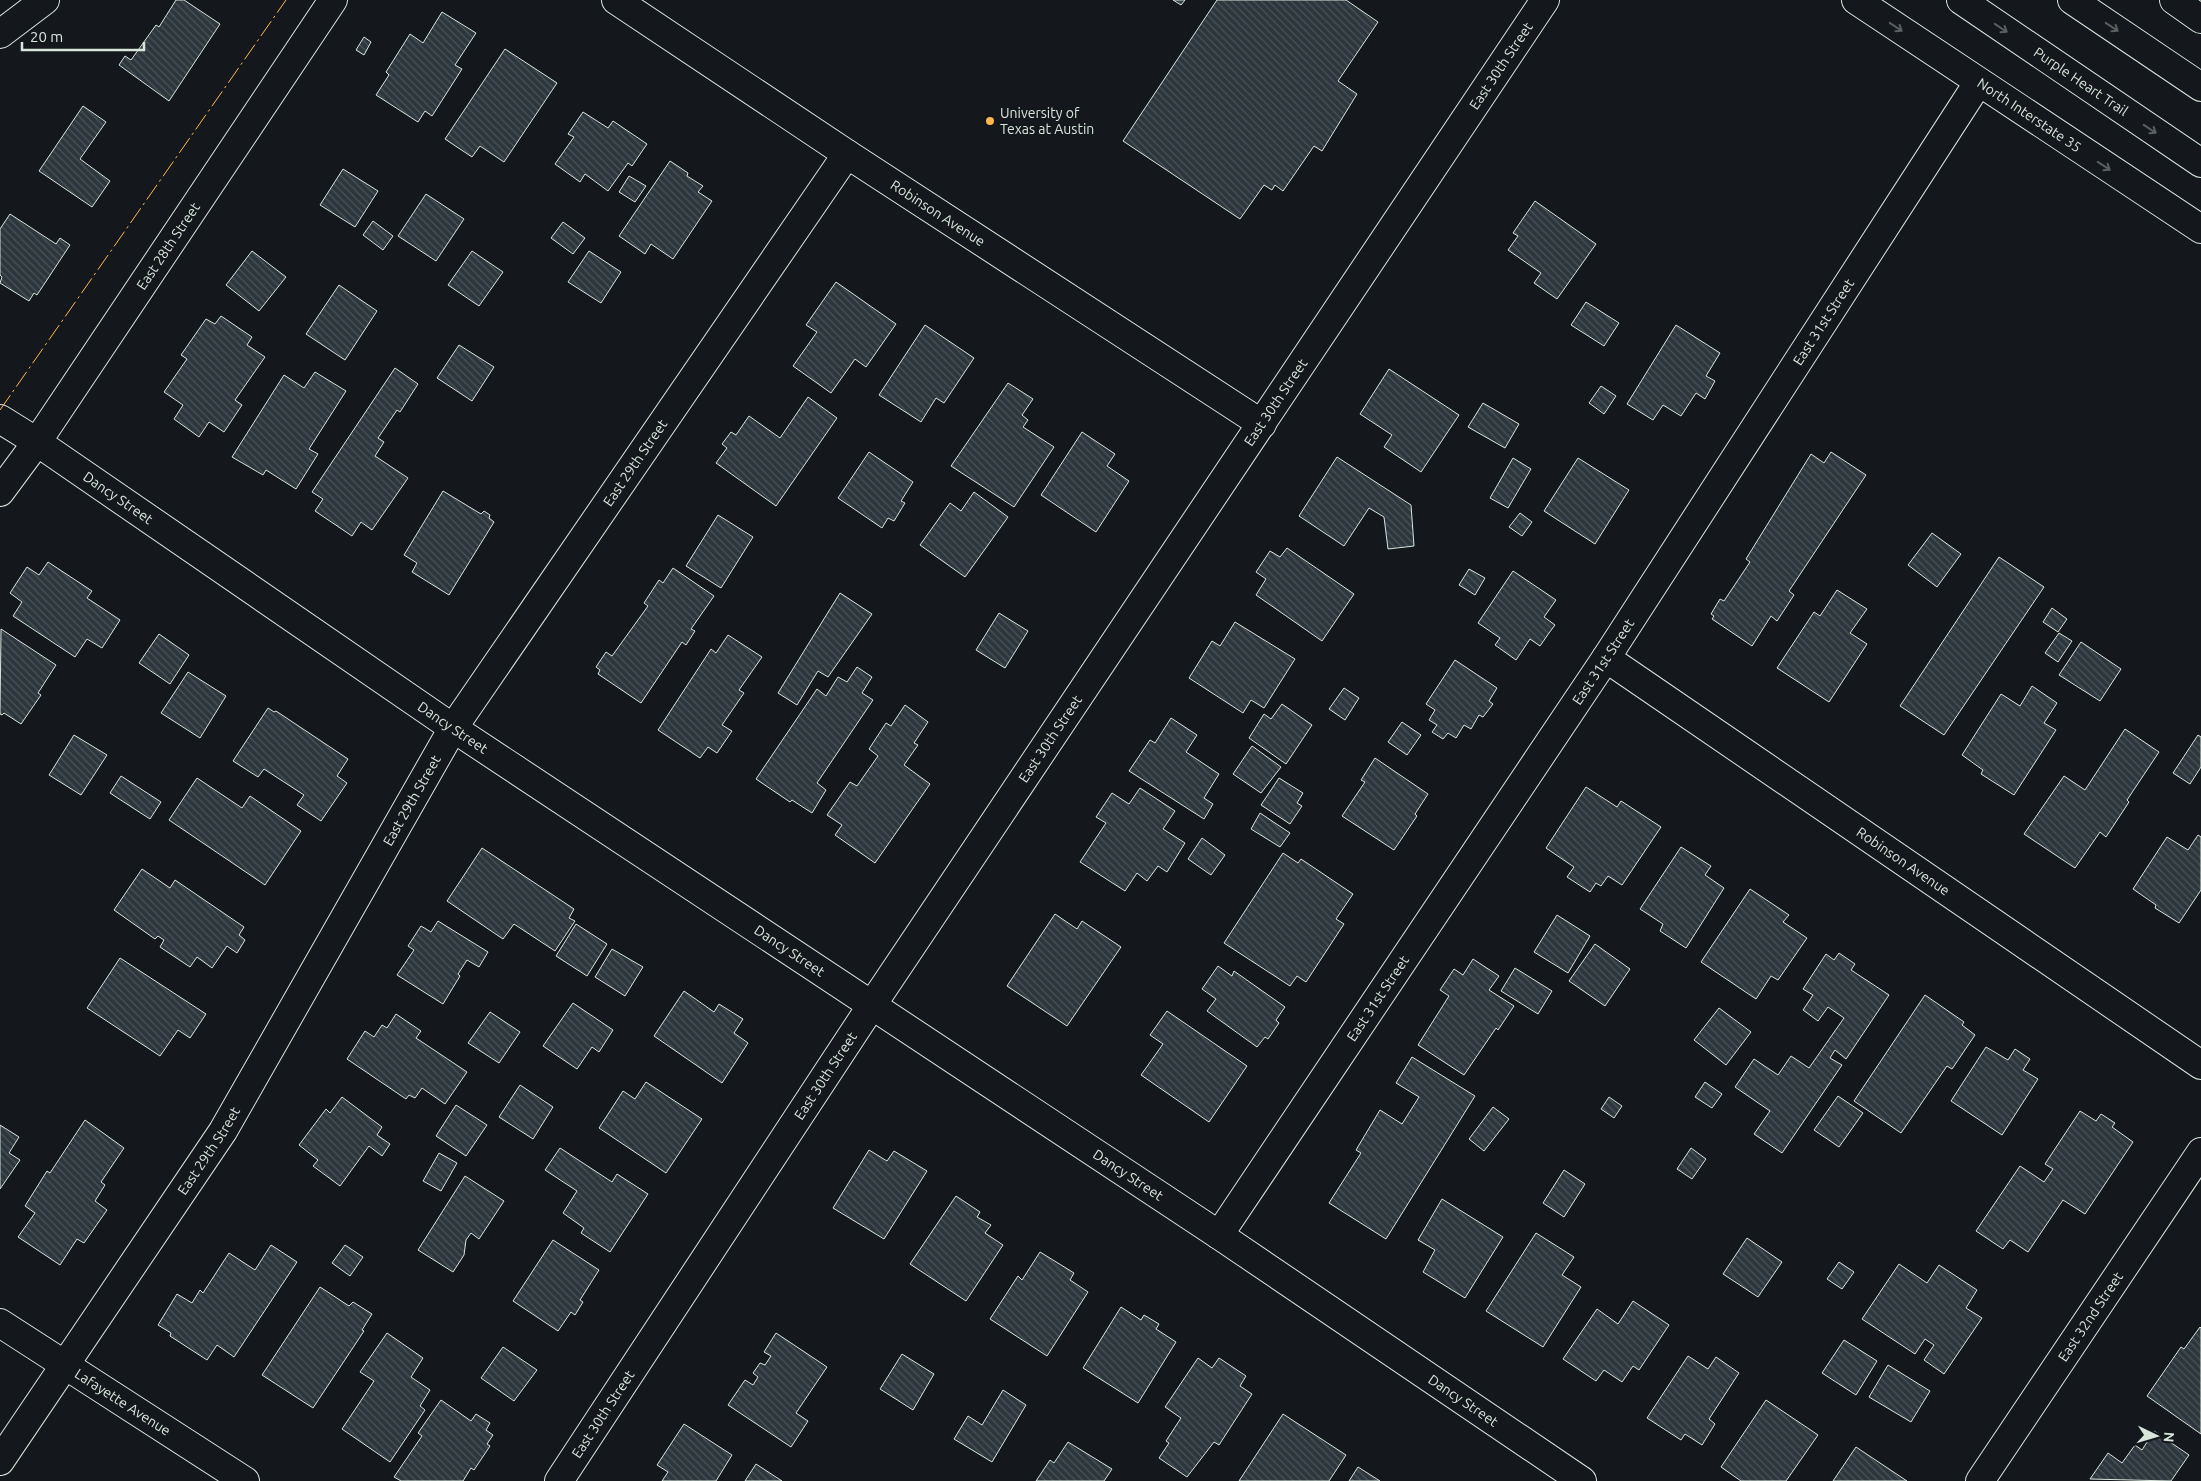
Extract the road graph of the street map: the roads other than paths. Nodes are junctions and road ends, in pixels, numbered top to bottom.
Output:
1 (23, 0) edge
2 (45, 0) edge
3 (333, 0) edge
4 (616, 0) edge
5 (1545, 0) edge
6 (1856, 0) edge
7 (1961, 0) edge
8 (2072, 0) edge
9 (2174, 0) edge
10 (2201, 19) edge
11 (0, 25) edge
12 (0, 34) edge
13 (1978, 83) junction
14 (2201, 87) edge
15 (847, 154) junction
16 (2201, 163) edge
17 (2201, 229) edge
18 (0, 419) edge
19 (1262, 424) junction
20 (37, 442) junction
21 (0, 492) edge
22 (1606, 658) junction
23 (453, 728) junction
24 (872, 1005) junction
25 (2201, 1065) edge
26 (2201, 1152) edge
27 (1219, 1235) junction
28 (0, 1323) edge
29 (64, 1365) junction
30 (0, 1461) edge
31 (245, 1481) edge
32 (559, 1481) edge
33 (1582, 1481) edge
34 (1980, 1481) edge

1 - 11 main road
2 - 12 main road
3 - 20 main road, East 28th Street
4 - 15 main road, Robinson Avenue
5 - 19 main road, East 30th Street
6 -> 13 main road, North Interstate 35
7 -> 16 main road, Purple Heart Trail
8 -> 14 main road
9 - 10 main road
13 -> 17 main road, North Interstate 35
13 - 22 main road, East 31st Street
15 - 19 main road, Robinson Avenue
15 - 23 main road, East 29th Street
18 - 20 main road, Dancy Street
19 - 24 main road, East 30th Street
20 - 21 main road, East 28th Street
20 - 23 main road, Dancy Street
22 - 25 main road, Robinson Avenue
22 - 27 main road, East 31st Street
23 - 24 main road, Dancy Street
23 - 29 main road, East 29th Street
24 - 27 main road, Dancy Street
24 - 32 main road, East 30th Street
26 - 34 main road, East 32nd Street
27 - 33 main road, Dancy Street
28 - 29 main road, Lafayette Avenue
29 - 30 main road, East 29th Street
29 - 31 main road, Lafayette Avenue

